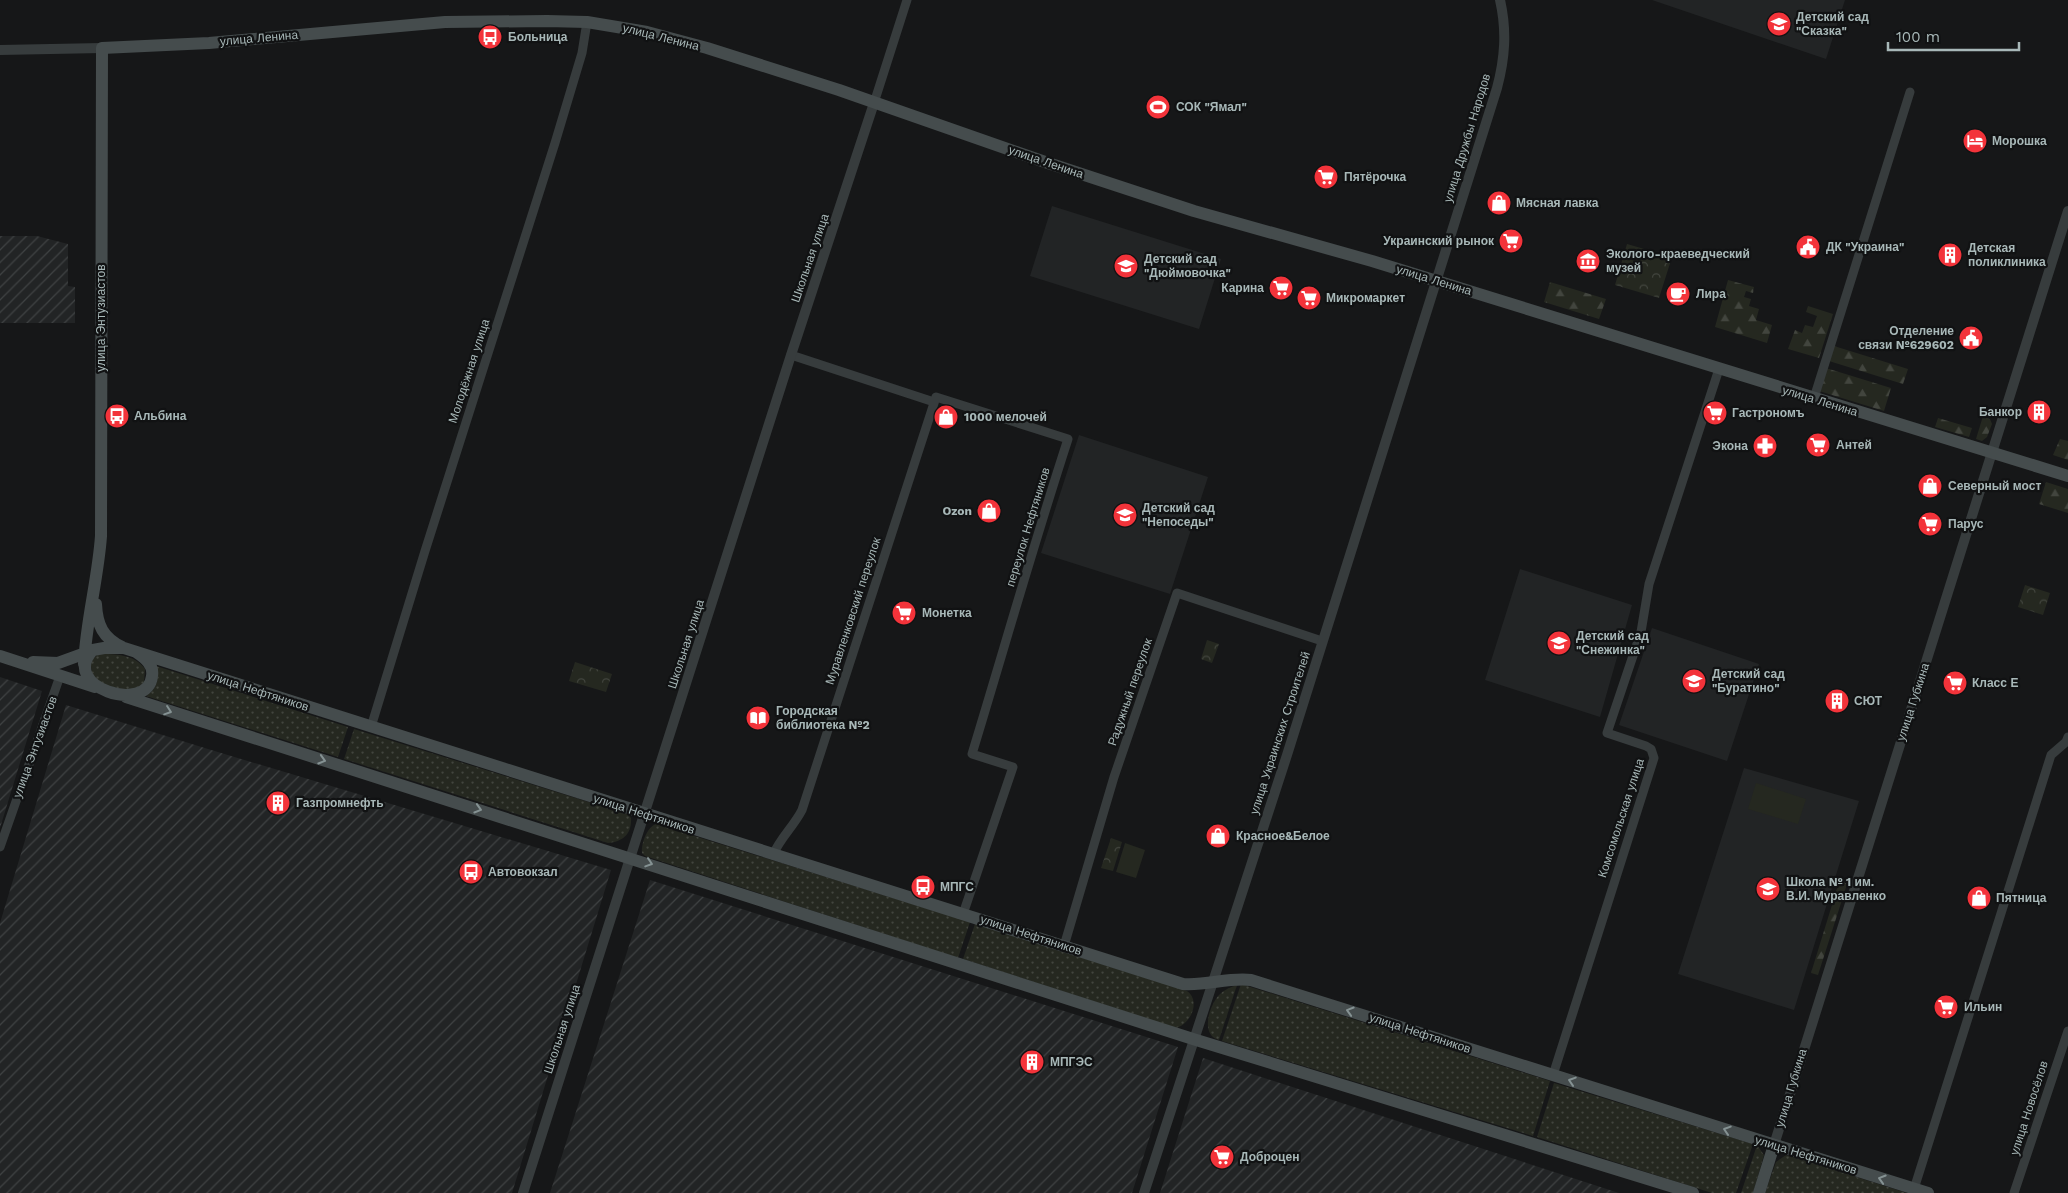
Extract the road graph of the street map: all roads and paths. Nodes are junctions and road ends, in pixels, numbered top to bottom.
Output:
1 (907, 0) edge
2 (1500, 0) edge
3 (587, 22) junction
4 (102, 48) junction
5 (0, 50) edge
6 (1910, 92) dead end
7 (874, 102) junction
8 (2068, 212) edge
9 (1435, 280) junction
10 (791, 355) junction
11 (1719, 369) junction
12 (1814, 398) junction
13 (935, 400) junction
14 (1991, 453) junction
15 (2068, 476) edge
16 (95, 589) junction
17 (86, 632) junction
18 (1322, 641) junction
19 (130, 650) junction
20 (0, 656) edge
21 (87, 656) junction
22 (58, 663) junction
23 (60, 676) junction
24 (105, 690) junction
25 (122, 695) junction
26 (371, 727) junction
27 (2068, 738) edge
28 (2057, 748) junction
29 (2068, 751) edge
30 (644, 814) junction
31 (0, 847) edge
32 (773, 855) junction
33 (630, 857) junction
34 (963, 914) junction
35 (1064, 946) junction
36 (1213, 983) junction
37 (2068, 1031) edge
38 (1193, 1039) junction
39 (1553, 1075) junction
40 (1774, 1145) junction
41 (1914, 1189) junction
42 (523, 1193) edge
43 (1144, 1193) edge
44 (1693, 1193) edge
45 (1759, 1193) edge
46 (1928, 1193) edge
47 (2014, 1193) edge

1 - 7 street
2 - 9 street, улица Дружбы Народов
3 - 4 main road, улица Ленина
3 - 7 main road, улица Ленина
3 - 26 street, Молодёжная улица
4 - 5 street, улица Ленина
4 - 16 main road, улица Энтузиастов
6 - 12 street
7 - 9 main road, улица Ленина
7 - 10 street, Школьная улица
8 - 14 street, улица Губкина
9 - 11 main road, улица Ленина
9 - 18 street, улица Украинских Строителей
10 - 13 street, переулок Нефтяников
10 - 30 street, Школьная улица
11 - 12 main road, улица Ленина
11 - 39 street, Комсомольская улица
12 - 14 main road, улица Ленина
13 - 32 street, Муравленковский переулок
13 - 34 street, переулок Нефтяников
14 - 15 main road, улица Ленина
14 - 40 street, улица Губкина
16 - 17 main road, улица Энтузиастов
16 - 19 main road, улица Энтузиастов
17 - 21 main road, улица Энтузиастов
17 - 22 main road
18 - 35 street, Радужный переулок
18 - 36 street, улица Украинских Строителей
19 - 21 main road, улица Нефтяников
19 - 25 main road
19 - 26 main road, улица Нефтяников
20 - 22 main road, улица Нефтяников
20 - 23 main road, улица Нефтяников
21 - 22 main road, улица Нефтяников
21 - 24 main road, улица Нефтяников
23 - 24 main road, улица Нефтяников
23 - 31 street, улица Энтузиастов
24 - 25 main road, улица Нефтяников
25 -> 33 main road, улица Нефтяников
26 - 30 main road, улица Нефтяников
27 - 28 street
28 - 29 street
28 - 41 street
30 - 32 main road, улица Нефтяников
30 - 33 street, Школьная улица
32 - 34 main road, улица Нефтяников
33 -> 38 main road, улица Нефтяников
33 - 42 street, Школьная улица
34 - 35 main road, улица Нефтяников
35 - 36 main road, улица Нефтяников
36 - 38 street, улица Украинских Строителей
39 -> 36 main road, улица Нефтяников
37 - 47 street, улица Новосёлов
38 - 43 street, улица Украинских Строителей
38 - 44 main road, улица Нефтяников
40 -> 39 main road, улица Нефтяников
41 -> 40 main road, улица Нефтяников
40 - 45 main road, улица Губкина
41 - 46 main road, улица Нефтяников

